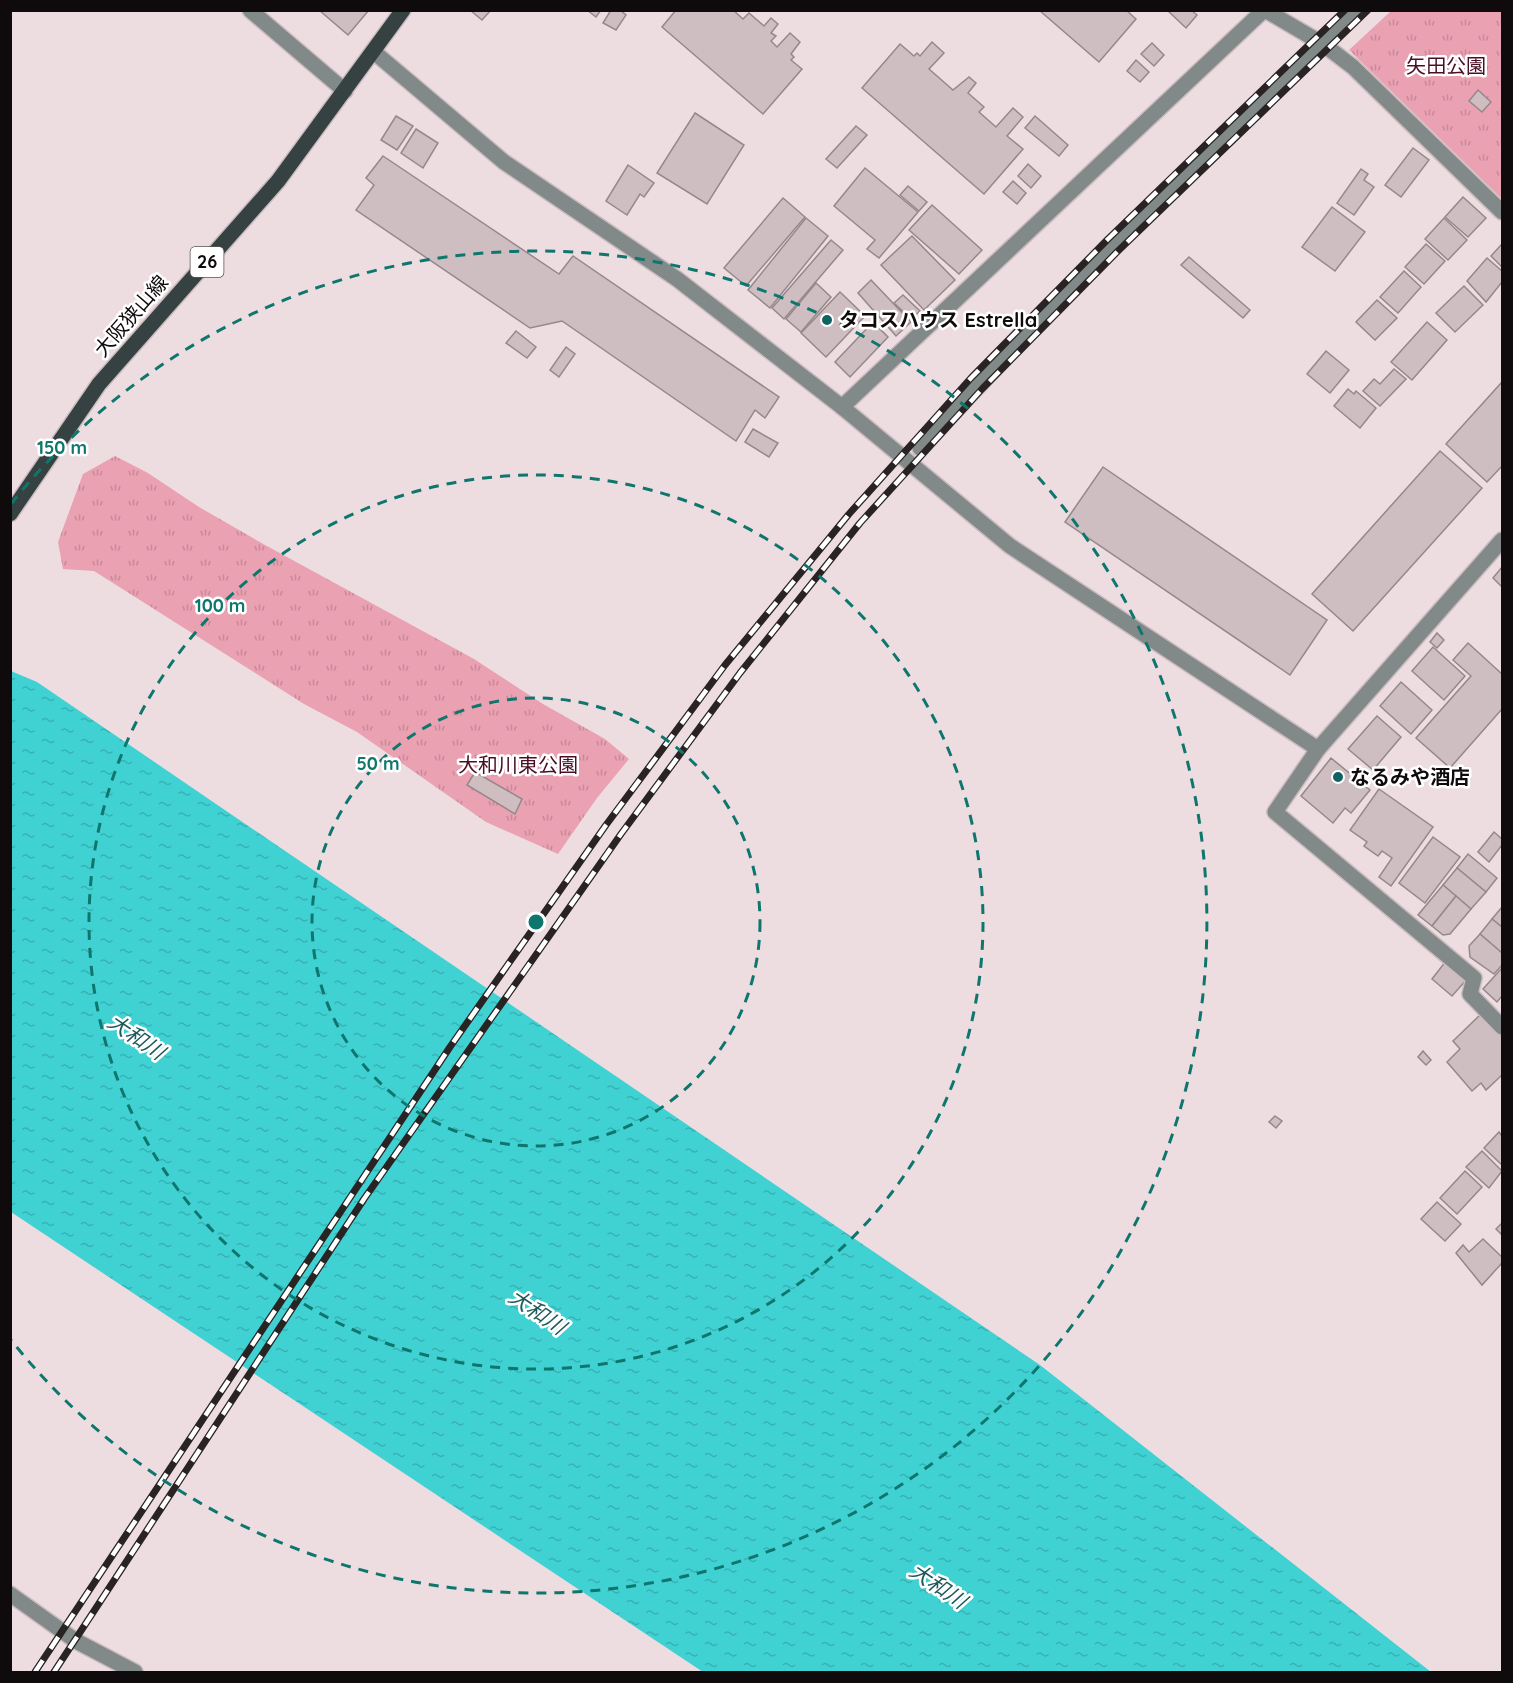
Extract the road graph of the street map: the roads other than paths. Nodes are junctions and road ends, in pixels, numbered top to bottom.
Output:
1 (250, 10) edge
2 (403, 10) edge
3 (1265, 10) edge
4 (1358, 10) edge
5 (1323, 44) junction
6 (374, 52) junction
7 (345, 91) junction
8 (1503, 212) edge
9 (842, 407) junction
10 (920, 448) dead end
11 (10, 514) edge
12 (1503, 540) edge
13 (1318, 749) junction
14 (1503, 1027) edge
15 (10, 1594) edge
16 (135, 1672) edge

1 - 7 street
2 - 6 main road, 大阪狭山線 / 26
3 - 5 street
3 - 9 street
4 - 5 street
5 - 8 street
5 - 10 street
6 - 7 main road, 大阪狭山線 / 26
6 - 9 street
7 - 11 main road, 大阪狭山線 / 26
9 - 13 street
12 - 13 street
13 - 14 street
15 - 16 street

